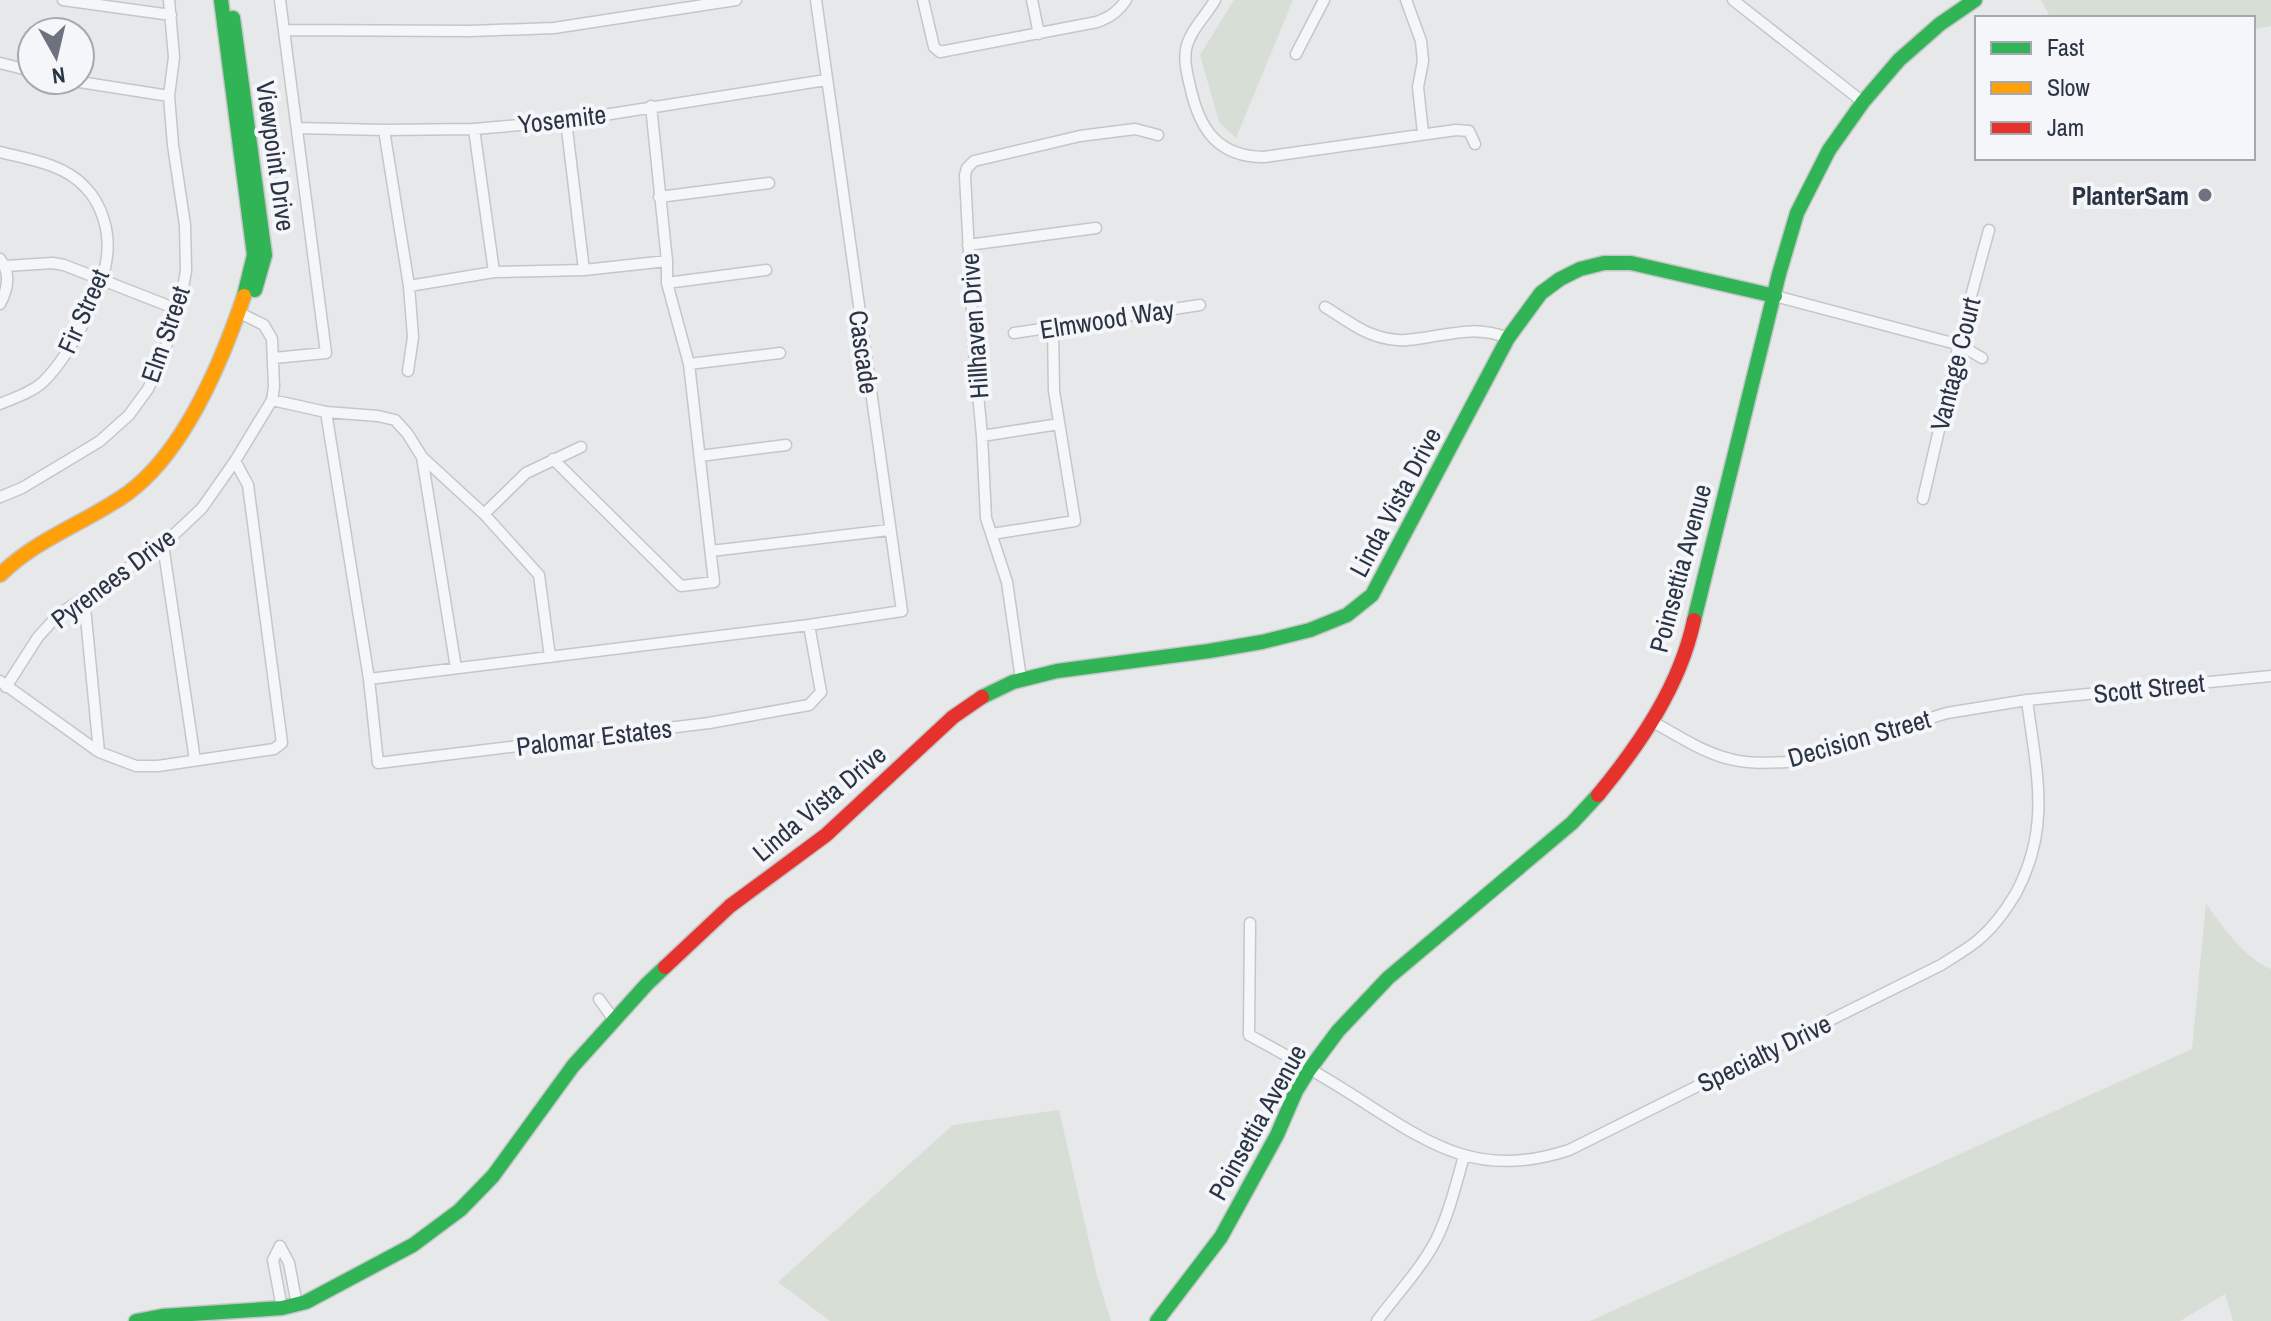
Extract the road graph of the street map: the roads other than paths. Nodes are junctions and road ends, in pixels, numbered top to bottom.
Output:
1 (63, 0) edge
2 (169, 0) edge
3 (221, 0) edge
4 (231, 0) edge
5 (280, 0) edge
6 (736, 0) edge
7 (816, 0) edge
8 (923, 0) edge
9 (1032, 0) edge
10 (1126, 0) edge
11 (1215, 0) edge
12 (1324, 0) edge
13 (1406, 0) edge
14 (1733, 0) edge
15 (1975, 0) edge
16 (171, 15) junction
17 (284, 30) junction
18 (1039, 34) junction
19 (1296, 54) dead end
20 (826, 80) junction
21 (96, 85) edge
22 (169, 96) junction
23 (1863, 102) junction
24 (651, 106) junction
25 (566, 121) junction
26 (297, 128) junction
27 (474, 129) junction
28 (384, 130) junction
29 (1423, 133) junction
30 (1158, 135) dead end
31 (1475, 144) dead end
32 (0, 152) edge
33 (769, 183) dead end
34 (659, 197) junction
35 (1096, 228) dead end
36 (1989, 230) dead end
37 (968, 245) junction
38 (667, 261) junction
39 (3, 263) edge
40 (584, 270) junction
41 (766, 270) dead end
42 (494, 272) junction
43 (100, 280) junction
44 (667, 283) junction
45 (409, 286) junction
46 (1775, 296) junction
47 (0, 304) edge
48 (1200, 305) dead end
49 (1325, 307) dead end
50 (179, 310) junction
51 (240, 313) junction
52 (1053, 327) junction
53 (1014, 333) dead end
54 (1508, 338) junction
55 (1960, 345) junction
56 (780, 353) dead end
57 (274, 358) junction
58 (1982, 358) dead end
59 (689, 364) junction
60 (408, 371) dead end
61 (272, 400) junction
62 (0, 404) edge
63 (326, 412) junction
64 (1059, 424) junction
65 (982, 436) junction
66 (786, 445) dead end
67 (581, 447) dead end
68 (700, 456) junction
69 (422, 457) junction
70 (553, 459) junction
71 (235, 461) junction
72 (0, 497) edge
73 (1923, 499) dead end
74 (484, 514) junction
75 (889, 530) junction
76 (992, 534) junction
77 (163, 545) junction
78 (711, 551) junction
79 (0, 575) edge
80 (84, 597) junction
81 (809, 625) junction
82 (550, 657) junction
83 (456, 668) junction
84 (2271, 676) edge
85 (369, 679) junction
86 (1021, 679) junction
87 (3, 684) edge
88 (2027, 700) junction
89 (1651, 721) junction
90 (99, 752) junction
91 (195, 760) junction
92 (1250, 923) dead end
93 (599, 999) dead end
94 (614, 1020) junction
95 (1311, 1069) junction
96 (1464, 1156) junction
97 (290, 1306) junction
98 (136, 1321) edge
99 (1157, 1321) edge
100 (1377, 1321) edge

1 - 16 street
2 - 16 street, Elm Street
3 - 51 street, Viewpoint Drive
4 - 51 street, Viewpoint Drive
5 - 17 street
6 - 17 street
7 - 20 street, Cascade
8 - 18 street
9 - 18 street
10 - 18 street
11 - 29 street
12 - 19 street
13 - 29 street
14 - 23 street
15 - 23 street, Poinsettia Avenue
16 - 22 street, Elm Street
17 - 26 street
20 - 24 street, Yosemite
20 - 75 street, Cascade
21 - 22 street
22 - 50 street, Elm Street
23 - 46 street, Poinsettia Avenue
24 - 25 street, Yosemite
24 - 34 street
25 - 27 street, Yosemite
25 - 40 street
26 - 28 street, Yosemite
26 - 57 street
27 - 28 street, Yosemite
27 - 42 street
28 - 45 street
29 - 31 street
30 - 37 street, Hillhaven Drive
32 - 43 street, Fir Street
33 - 34 street
34 - 38 street
35 - 37 street
36 - 55 street, Vantage Court
37 - 65 street, Hillhaven Drive
38 - 40 street
38 - 44 street
39 - 43 street
39 - 47 street
40 - 42 street
41 - 44 street
42 - 45 street
43 - 50 street
43 - 62 street, Fir Street
44 - 59 street
45 - 60 street
46 - 54 street, Linda Vista Drive
46 - 55 street
46 - 89 street, Poinsettia Avenue
48 - 52 street, Elmwood Way
49 - 54 street
50 - 72 street, Elm Street
51 - 57 street, Pyrenees Drive
51 - 79 street, Viewpoint Drive
52 - 53 street, Elmwood Way
52 - 64 street
54 - 86 street, Linda Vista Drive
55 - 58 street
55 - 73 street, Vantage Court
56 - 59 street
57 - 61 street, Pyrenees Drive
59 - 68 street
61 - 63 street
61 - 71 street, Pyrenees Drive
63 - 69 street
63 - 85 street
64 - 65 street
64 - 76 street
65 - 76 street, Hillhaven Drive
66 - 68 street
67 - 70 street
68 - 78 street
69 - 74 street
69 - 83 street
70 - 74 street
70 - 78 street
71 - 77 street, Pyrenees Drive
71 - 91 street
74 - 82 street
75 - 78 street
75 - 81 street, Cascade
76 - 86 street, Hillhaven Drive
77 - 80 street, Pyrenees Drive
77 - 91 street
80 - 87 street, Pyrenees Drive
80 - 90 street
81 - 82 street
81 - 85 street, Palomar Estates
82 - 83 street
83 - 85 street
84 - 88 street, Scott Street
86 - 94 street, Linda Vista Drive
87 - 90 street
88 - 89 street, Decision Street
88 - 96 street, Specialty Drive
89 - 95 street, Poinsettia Avenue
90 - 91 street
92 - 95 street, Specialty Drive
93 - 94 street
94 - 97 street, Linda Vista Drive
95 - 96 street, Specialty Drive
95 - 99 street, Poinsettia Avenue
96 - 100 street
97 - 97 street
97 - 98 street, Linda Vista Drive

